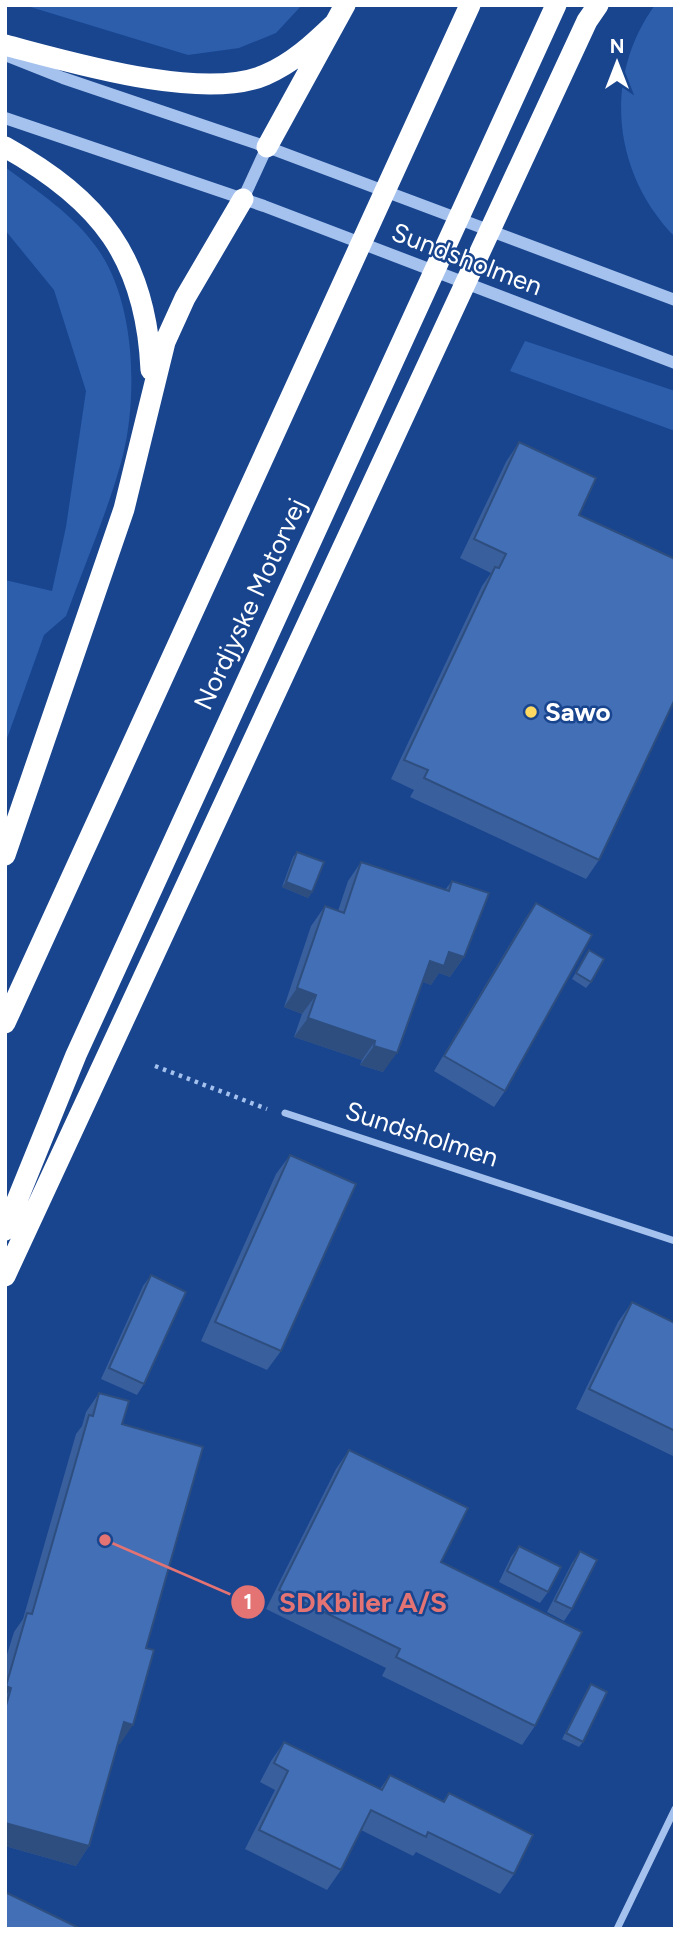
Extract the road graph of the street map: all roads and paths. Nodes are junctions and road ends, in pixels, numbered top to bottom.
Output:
1 (470, 5) edge
2 (555, 5) edge
3 (598, 5) edge
4 (340, 15) edge
5 (5, 45) edge
6 (5, 55) edge
7 (5, 118) edge
8 (5, 147) edge
9 (267, 147) junction
10 (243, 199) junction
11 (675, 300) edge
12 (675, 363) edge
13 (152, 393) junction
14 (5, 855) edge
15 (5, 1023) edge
16 (155, 1066) dead end
17 (285, 1113) joint
18 (5, 1230) edge
19 (675, 1241) edge
20 (5, 1276) edge
21 (675, 1809) edge
22 (617, 1929) edge

1 - 15 highway, Nordjyske Motorvej
2 - 18 highway, Nordjyske Motorvej
3 - 20 highway
4 - 5 highway
4 - 9 highway
6 - 9 street, Sundsholmen
7 - 10 street, Sundsholmen
8 - 13 highway
9 - 10 street
9 - 11 street, Sundsholmen
10 - 12 street, Sundsholmen
10 - 13 highway
13 - 14 highway
16 - 17 path
17 - 19 street, Sundsholmen
21 - 22 street

